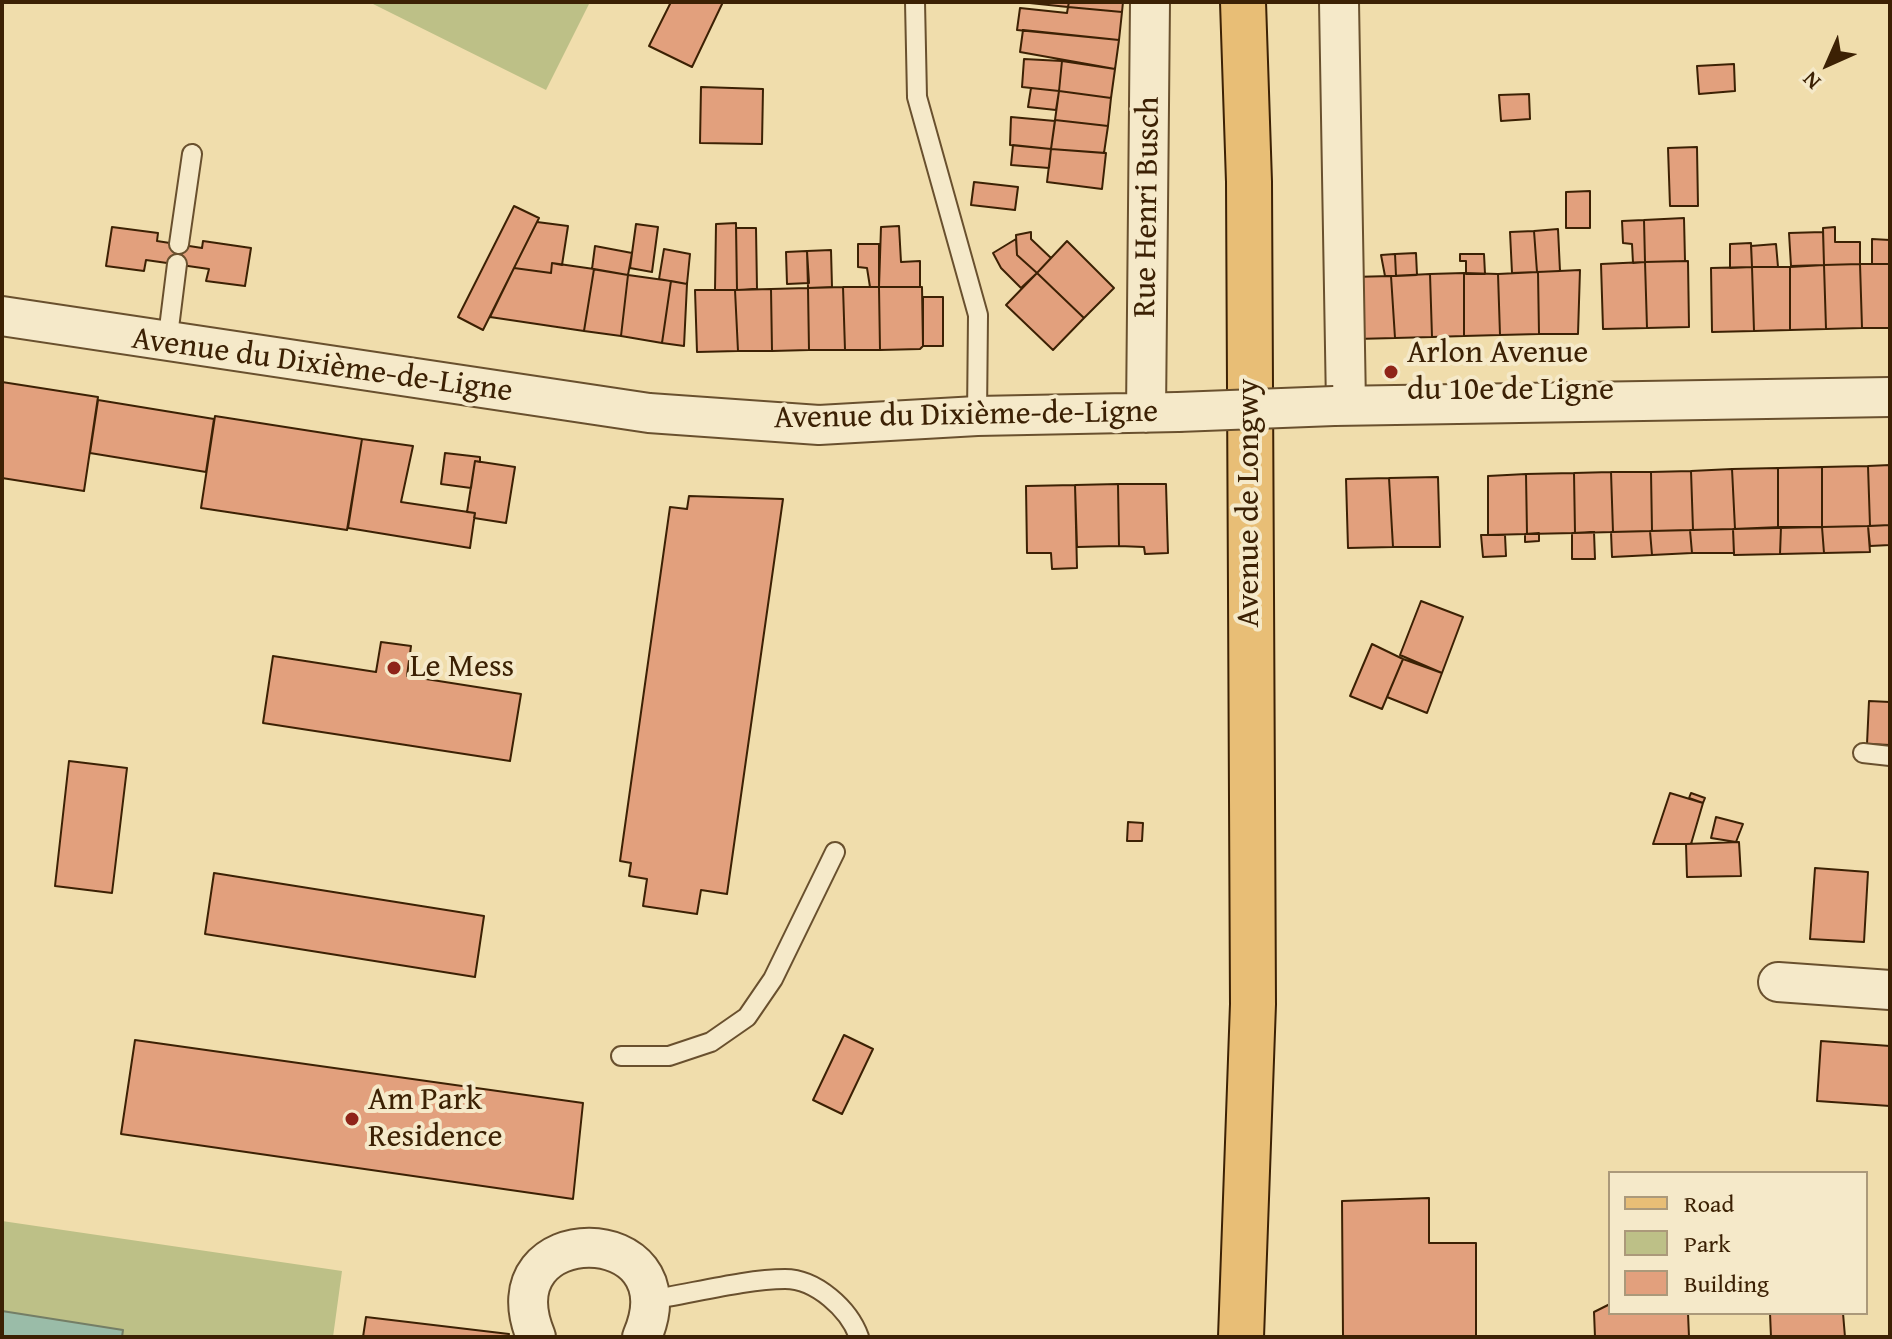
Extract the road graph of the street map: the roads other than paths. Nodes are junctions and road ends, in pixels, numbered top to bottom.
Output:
1 (915, 2) edge
2 (1150, 2) edge
3 (1243, 2) edge
4 (1339, 2) edge
5 (192, 154) dead end
6 (179, 244) dead end
7 (177, 264) dead end
8 (2, 316) edge
9 (167, 344) junction
10 (1890, 397) edge
11 (1340, 406) junction
12 (1162, 412) junction
13 (977, 416) junction
14 (1863, 753) dead end
15 (1890, 756) edge
16 (835, 852) dead end
17 (1778, 982) dead end
18 (1890, 990) edge
19 (1253, 1004) junction
20 (621, 1056) dead end
21 (649, 1300) junction
22 (536, 1337) edge
23 (642, 1337) edge
24 (859, 1337) edge
25 (1241, 1337) edge
26 (1271, 1337) edge

1 - 13 lane
2 - 12 street, Rue Henri Busch
3 - 19 main road, Avenue de Longwy
4 - 11 street
5 - 6 lane
7 - 9 lane
8 - 9 street, Avenue du Dixième-de-Ligne
9 - 13 street, Avenue du Dixième-de-Ligne
10 - 11 street, Avenue du Dixième-de-Ligne
11 - 12 street, Avenue du Dixième-de-Ligne, bridge
12 - 13 street, Avenue du Dixième-de-Ligne
14 - 15 lane
16 - 20 lane
17 - 18 street
19 - 25 main road
19 - 26 main road
21 - 22 street
21 - 23 street
21 - 24 lane

